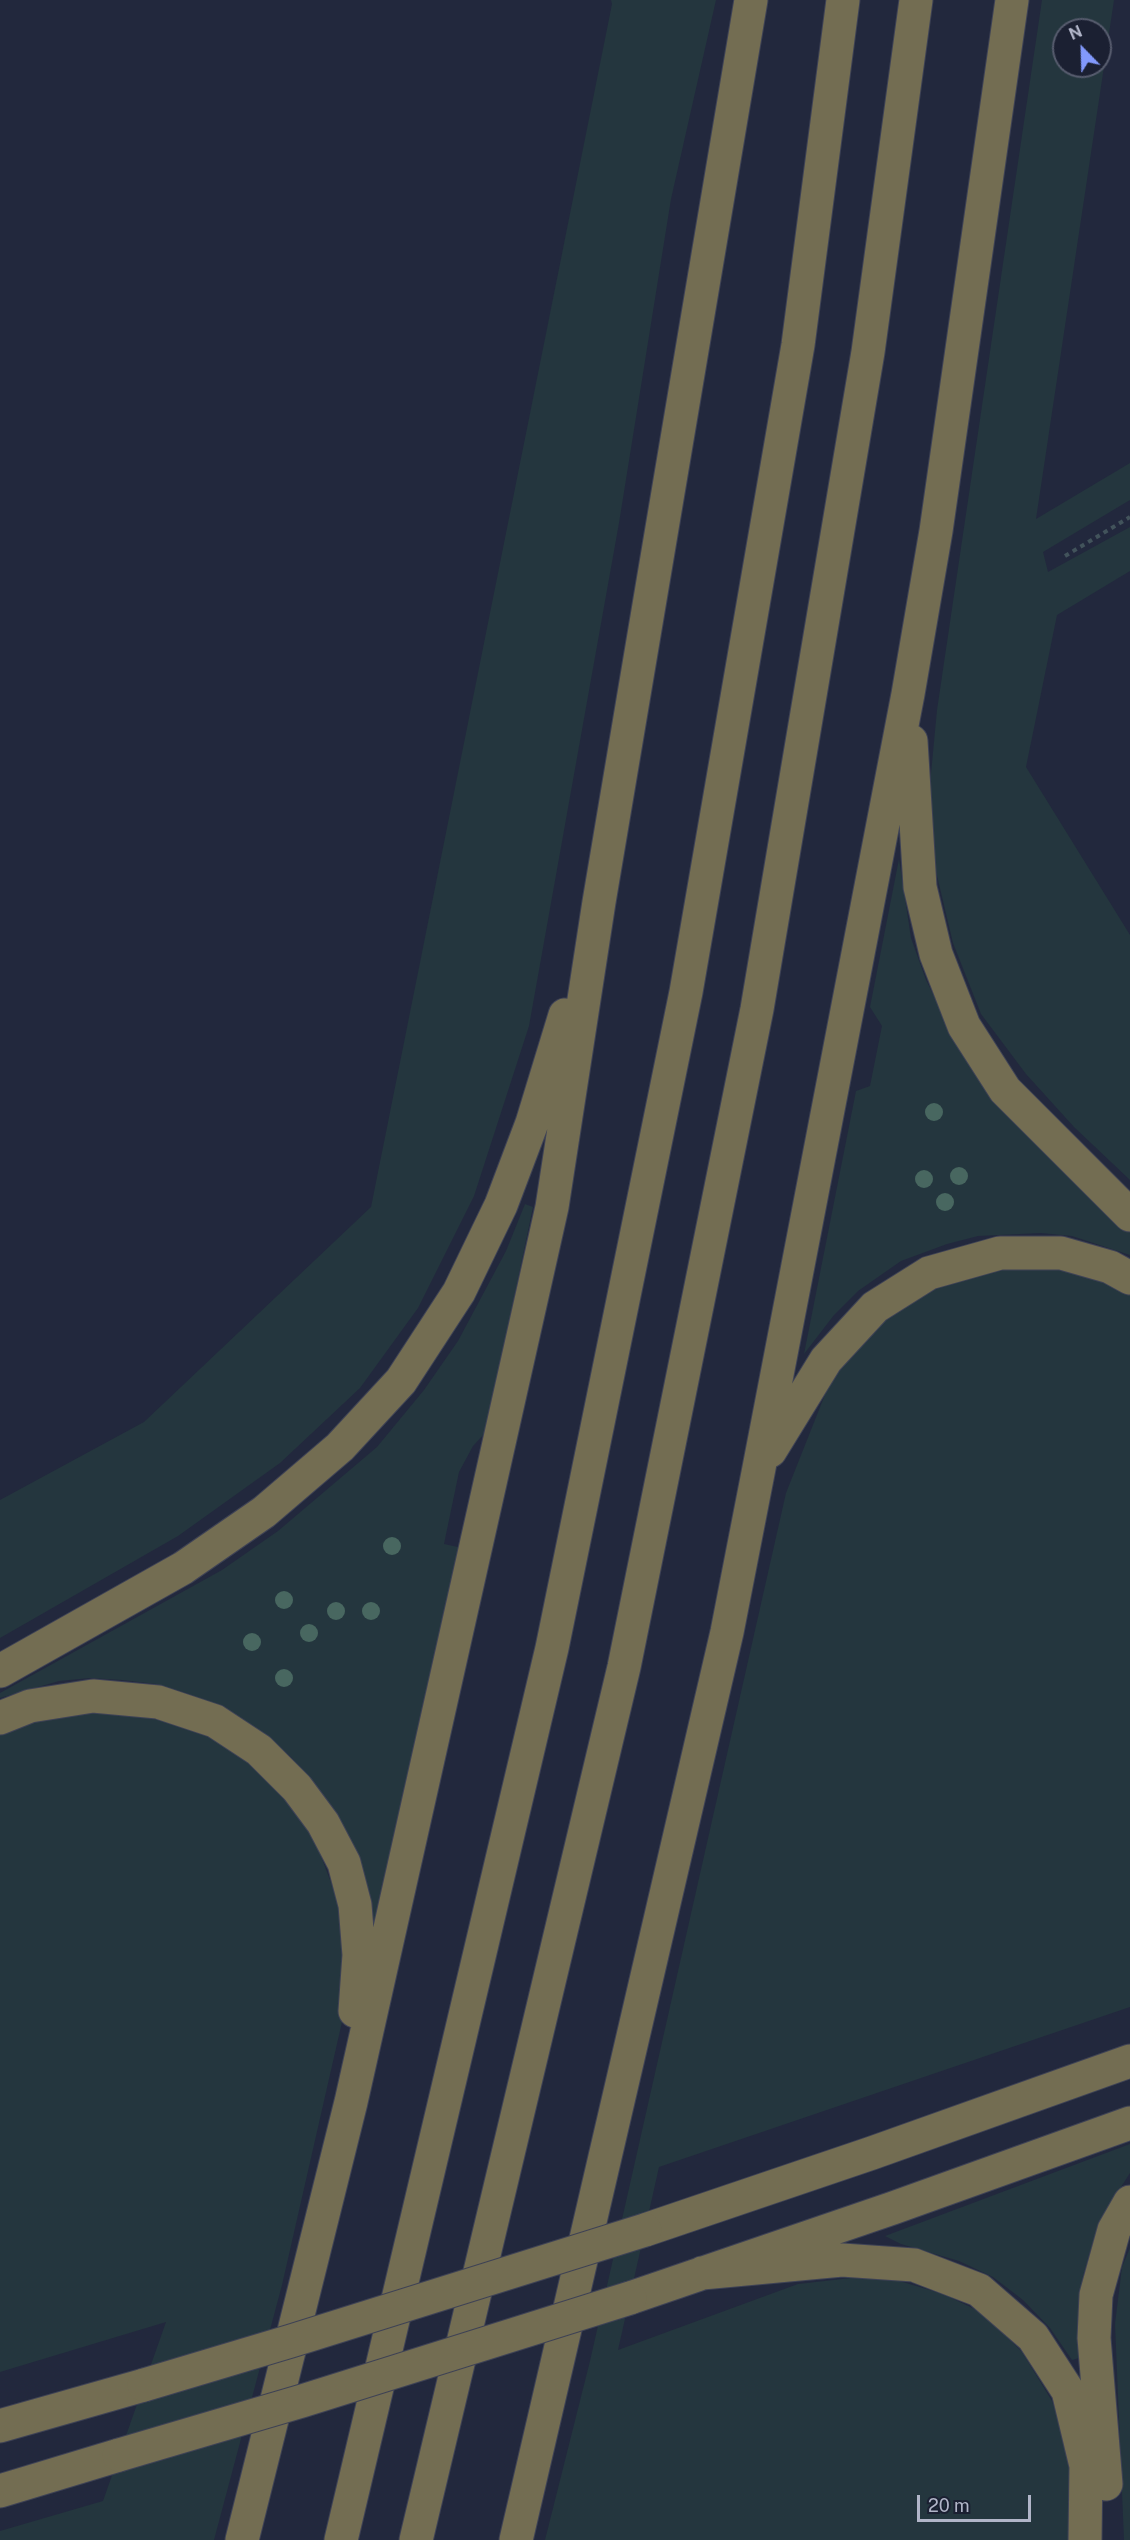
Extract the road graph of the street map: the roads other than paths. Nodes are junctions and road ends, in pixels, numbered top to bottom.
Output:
1 (751, 0) edge
2 (843, 0) edge
3 (916, 0) edge
4 (1012, 0) edge
5 (908, 694) junction
6 (599, 902) junction
7 (1130, 1215) edge
8 (1130, 1278) edge
9 (759, 1468) junction
10 (0, 1671) edge
11 (0, 1718) edge
12 (1130, 2061) edge
13 (351, 2102) junction
14 (1130, 2123) edge
15 (1130, 2202) edge
16 (702, 2273) junction
17 (0, 2426) edge
18 (0, 2491) edge
19 (242, 2540) edge
20 (341, 2540) edge
21 (416, 2540) edge
22 (516, 2540) edge
23 (1085, 2540) edge
24 (1107, 2540) edge

1 - 6 highway
2 - 20 highway
3 - 21 highway
4 - 5 highway
5 - 7 highway
5 - 9 highway
6 - 10 highway
6 - 13 highway
8 - 9 highway
9 - 22 highway
11 - 13 highway
12 - 17 highway, bridge
13 - 19 highway
14 - 16 highway
15 - 24 highway
16 - 18 highway, bridge
16 - 23 highway

